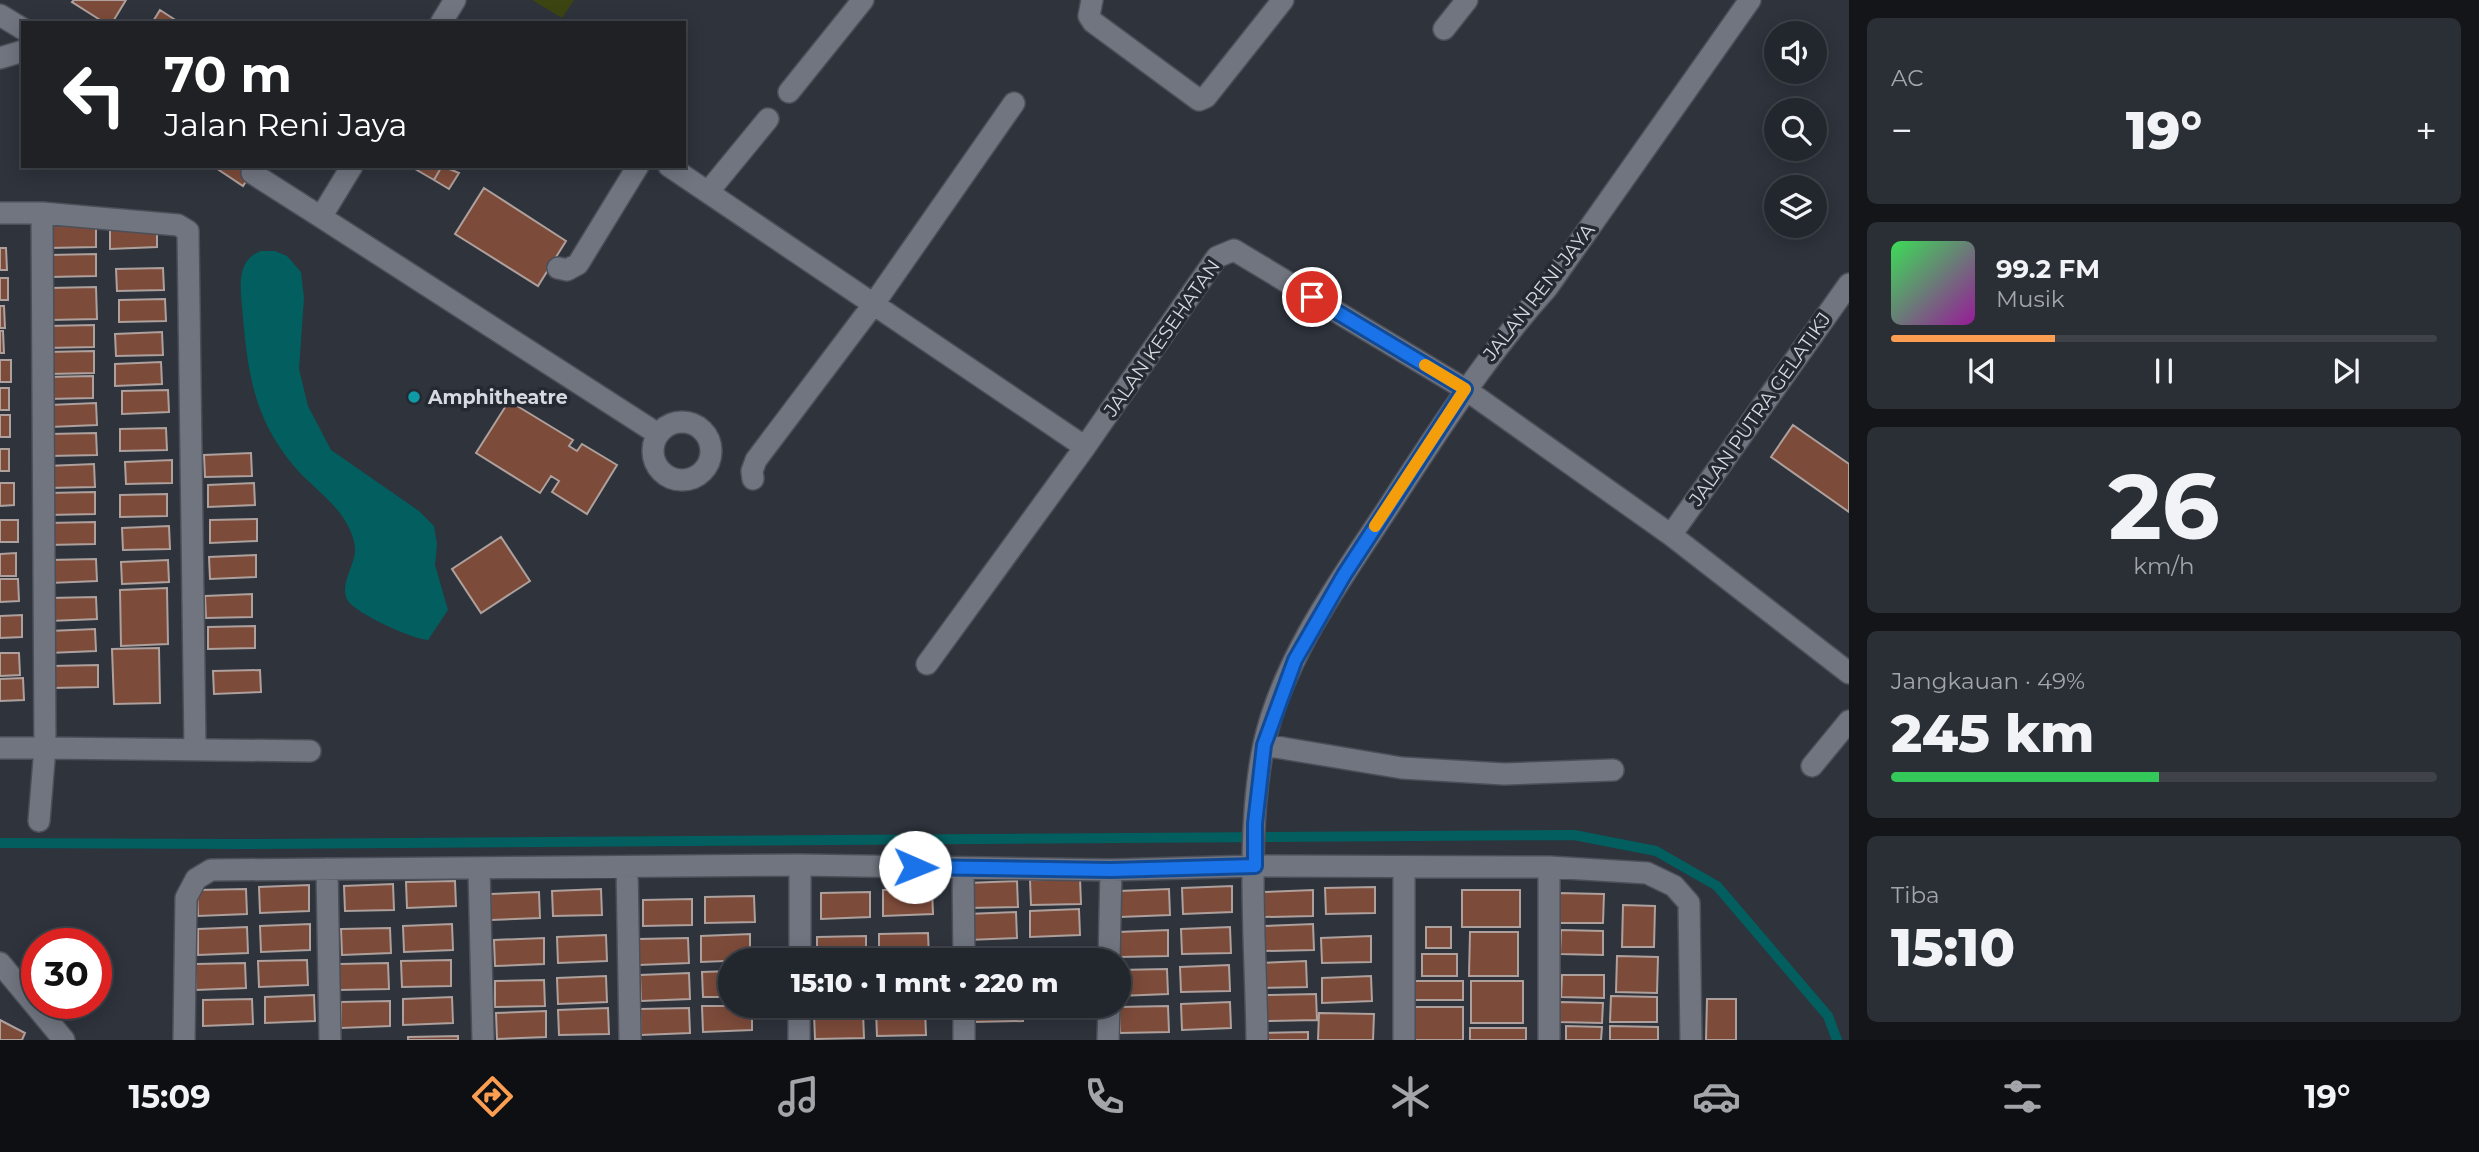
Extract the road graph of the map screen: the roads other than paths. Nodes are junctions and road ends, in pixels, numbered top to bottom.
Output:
1 (455, 0) edge
2 (863, 0) edge
3 (1092, 0) edge
4 (1283, 0) edge
5 (1467, 0) edge
6 (1750, 0) edge
7 (0, 15) edge
8 (442, 21) edge
9 (21, 28) edge
10 (1444, 29) dead end
11 (21, 52) edge
12 (0, 58) edge
13 (789, 92) dead end
14 (1014, 103) dead end
15 (768, 119) dead end
16 (351, 168) edge
17 (637, 168) edge
18 (672, 168) edge
19 (252, 173) dead end
20 (708, 192) junction
21 (0, 213) edge
22 (42, 213) junction
23 (321, 217) junction
24 (558, 268) dead end
25 (1849, 284) edge
26 (873, 304) junction
27 (1465, 389) junction
28 (658, 434) dead end
29 (1085, 447) junction
30 (753, 479) dead end
31 (1671, 535) junction
32 (927, 664) dead end
33 (1849, 673) edge
34 (1849, 721) edge
35 (1264, 745) junction
36 (0, 748) edge
37 (45, 748) junction
38 (195, 748) junction
39 (310, 751) dead end
40 (1812, 766) dead end
41 (1613, 770) dead end
42 (39, 821) dead end
43 (800, 865) junction
44 (1255, 866) junction
45 (627, 867) junction
46 (1549, 867) junction
47 (479, 868) junction
48 (964, 868) junction
49 (1404, 868) junction
50 (327, 869) junction
51 (1111, 870) junction
52 (800, 948) edge
53 (964, 948) edge
54 (1110, 948) edge
55 (0, 963) edge
56 (799, 1018) edge
57 (964, 1018) edge
58 (1109, 1018) edge
59 (64, 1040) edge
60 (184, 1040) edge
61 (330, 1040) edge
62 (483, 1040) edge
63 (630, 1040) edge
64 (799, 1040) edge
65 (964, 1040) edge
66 (1108, 1040) edge
67 (1257, 1040) edge
68 (1404, 1040) edge
69 (1549, 1040) edge
70 (1692, 1040) edge

1 - 8 street
2 - 13 street
3 - 4 street
5 - 10 street
6 - 27 street, JALAN RENI JAYA
7 - 9 street
11 - 12 street
14 - 26 street
15 - 20 street
16 - 23 street
17 - 24 street
18 - 20 street
19 - 23 street
20 - 26 street
21 - 22 street
22 - 37 street
22 - 38 street
23 - 28 street
25 - 31 street, JALAN PUTRA GELATIKJ
26 - 29 street
26 - 30 street
27 - 29 street, JALAN KESEHATAN
27 - 31 street, JALAN KESEHATAN
27 - 35 street, JALAN RENI JAYA
29 - 32 street, JALAN KESEHATAN
31 - 33 street, JALAN KESEHATAN
34 - 40 street
35 - 41 street
35 - 44 street, JALAN RENI JAYA
36 - 37 street
37 - 38 street
37 - 42 street
38 - 39 street
43 - 45 street
43 - 48 street
43 - 52 street
44 - 49 street
44 - 51 street
44 - 67 street, JALAN RENI JAYA
45 - 47 street
45 - 63 street
46 - 49 street
46 - 69 street
46 - 70 street
47 - 50 street
47 - 62 street
48 - 51 street
48 - 53 street
49 - 68 street
50 - 60 street
50 - 61 street
51 - 54 street
55 - 59 street
56 - 64 street
57 - 65 street
58 - 66 street

